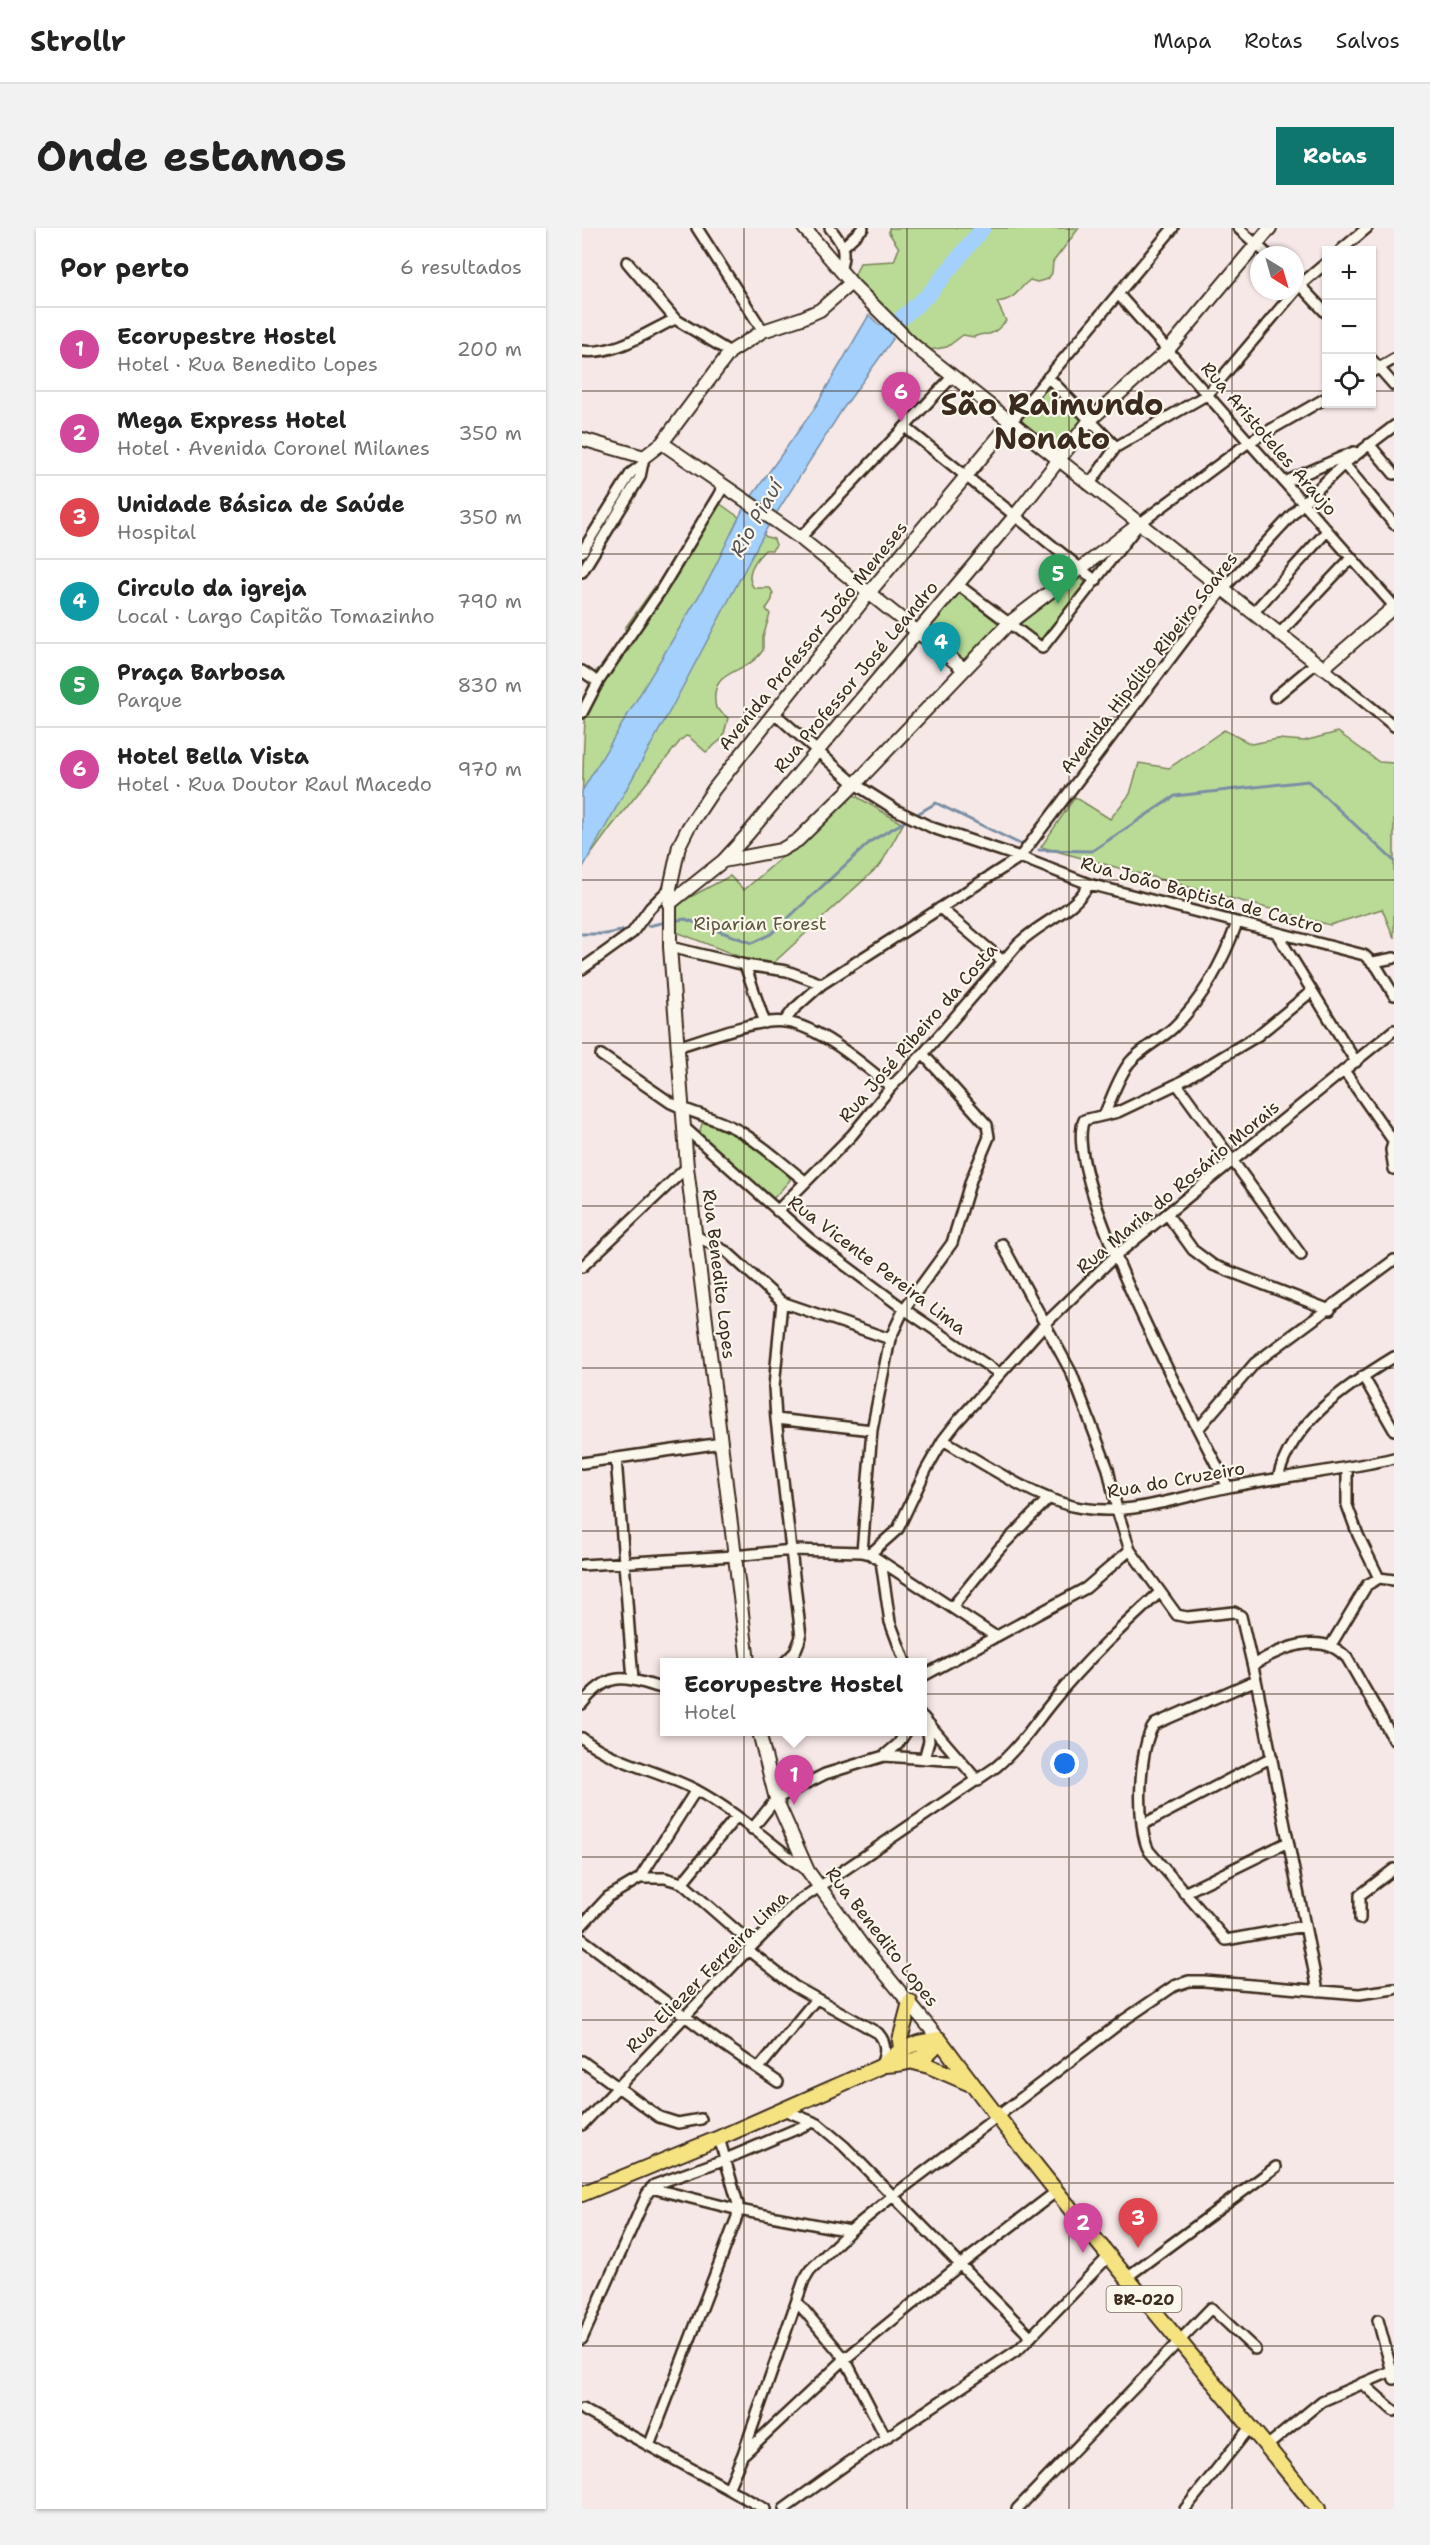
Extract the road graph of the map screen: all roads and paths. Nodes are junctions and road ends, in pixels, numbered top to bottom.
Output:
1 (697, 228) edge
2 (804, 228) edge
3 (830, 228) edge
4 (863, 228) edge
5 (1173, 228) edge
6 (1238, 228) edge
7 (1270, 228) edge
8 (1367, 228) edge
9 (1256, 244) junction
10 (844, 246) junction
11 (1346, 246) edge
12 (627, 262) dead end
13 (1322, 266) edge
14 (840, 270) junction
15 (1304, 279) edge
16 (855, 287) junction
17 (1304, 289) edge
18 (1118, 294) junction
19 (1284, 300) edge
20 (1322, 309) edge
21 (675, 319) junction
22 (763, 332) junction
23 (1168, 350) junction
24 (582, 351) edge
25 (730, 352) junction
26 (1394, 359) edge
27 (1376, 369) edge
28 (1376, 371) edge
29 (952, 377) junction
30 (1047, 377) junction
31 (1394, 385) edge
32 (1208, 394) junction
33 (1322, 400) edge
34 (1090, 420) junction
35 (1011, 422) junction
36 (1394, 426) edge
37 (905, 427) junction
38 (582, 439) edge
39 (662, 442) junction
40 (1249, 442) junction
41 (1367, 446) junction
42 (1116, 447) junction
43 (644, 460) junction
44 (1058, 460) junction
45 (1344, 464) junction
46 (1394, 474) edge
47 (966, 477) junction
48 (1285, 482) junction
49 (1089, 485) junction
50 (724, 486) junction
51 (1303, 503) junction
52 (1014, 517) junction
53 (599, 524) junction
54 (1139, 524) junction
55 (1394, 524) edge
56 (608, 530) junction
57 (1327, 531) junction
58 (800, 538) junction
59 (582, 552) edge
60 (1351, 558) junction
61 (1081, 569) junction
62 (582, 572) edge
63 (1096, 581) junction
64 (957, 584) junction
65 (1223, 589) junction
66 (869, 593) junction
67 (1394, 606) edge
68 (1252, 613) junction
69 (1009, 623) junction
70 (919, 632) junction
71 (1280, 633) junction
72 (1319, 666) junction
73 (964, 669) junction
74 (582, 671) edge
75 (598, 682) junction
76 (1275, 697) dead end
77 (582, 713) edge
78 (774, 713) junction
79 (1394, 726) edge
80 (818, 751) junction
81 (855, 784) junction
82 (1020, 857) junction
83 (723, 861) junction
84 (1089, 884) junction
85 (670, 888) junction
86 (669, 904) junction
87 (940, 908) junction
88 (1238, 923) junction
89 (1277, 934) junction
90 (670, 947) junction
91 (1394, 958) edge
92 (1003, 961) junction
93 (1373, 962) junction
94 (745, 964) junction
95 (582, 969) edge
96 (822, 984) junction
97 (1312, 991) junction
98 (1394, 996) edge
99 (784, 1022) junction
100 (765, 1023) junction
101 (1394, 1030) edge
102 (677, 1047) junction
103 (923, 1054) junction
104 (601, 1055) dead end
105 (1356, 1062) junction
106 (1345, 1072) junction
107 (1177, 1084) junction
108 (891, 1086) junction
109 (683, 1109) junction
110 (1104, 1115) junction
111 (685, 1128) junction
112 (1394, 1141) edge
113 (1232, 1161) junction
114 (687, 1167) junction
115 (1394, 1169) edge
116 (805, 1181) junction
117 (777, 1211) junction
118 (1167, 1214) junction
119 (696, 1236) junction
120 (1002, 1244) dead end
121 (1115, 1256) junction
122 (1301, 1256) dead end
123 (1394, 1260) edge
124 (582, 1267) edge
125 (782, 1302) junction
126 (904, 1309) junction
127 (1330, 1310) junction
128 (1045, 1324) junction
129 (890, 1339) junction
130 (1394, 1357) edge
131 (1000, 1374) junction
132 (1363, 1376) junction
133 (776, 1419) junction
134 (1198, 1429) junction
135 (872, 1430) junction
136 (1394, 1430) edge
137 (943, 1440) junction
138 (722, 1443) junction
139 (616, 1458) junction
140 (1394, 1458) edge
141 (582, 1463) edge
142 (1347, 1469) junction
143 (1278, 1478) junction
144 (1228, 1487) junction
145 (1049, 1498) junction
146 (1117, 1510) junction
147 (792, 1550) junction
148 (1130, 1550) junction
149 (866, 1553) junction
150 (734, 1556) junction
151 (881, 1561) junction
152 (624, 1564) junction
153 (582, 1565) edge
154 (1379, 1578) junction
155 (1394, 1580) edge
156 (1159, 1593) junction
157 (953, 1606) junction
158 (995, 1636) junction
159 (1331, 1645) junction
160 (747, 1658) edge
161 (789, 1658) edge
162 (904, 1658) edge
163 (1253, 1665) junction
164 (927, 1674) edge
165 (633, 1680) junction
166 (1256, 1680) junction
167 (660, 1688) edge
168 (582, 1704) edge
169 (927, 1722) edge
170 (927, 1730) edge
171 (760, 1736) edge
172 (903, 1736) edge
173 (582, 1738) edge
174 (1394, 1740) edge
175 (884, 1756) junction
176 (1272, 1758) junction
177 (924, 1759) junction
178 (960, 1761) junction
179 (978, 1780) junction
180 (696, 1790) junction
181 (776, 1799) junction
182 (736, 1817) junction
183 (1142, 1825) junction
184 (752, 1829) junction
185 (1288, 1842) junction
186 (1394, 1869) edge
187 (808, 1871) junction
188 (640, 1878) junction
189 (682, 1883) junction
190 (820, 1886) junction
191 (1184, 1893) junction
192 (1360, 1919) dead end
193 (582, 1925) edge
194 (1304, 1926) junction
195 (582, 1939) edge
196 (750, 1947) junction
197 (1394, 1989) edge
198 (1318, 1991) junction
199 (816, 1999) junction
200 (909, 2002) junction
201 (686, 2016) junction
202 (939, 2039) junction
203 (901, 2050) junction
204 (582, 2061) edge
205 (910, 2061) junction
206 (882, 2066) junction
207 (759, 2068) junction
208 (778, 2082) dead end
209 (616, 2086) junction
210 (974, 2086) junction
211 (784, 2110) junction
212 (998, 2116) junction
213 (701, 2119) dead end
214 (813, 2122) junction
215 (582, 2125) edge
216 (719, 2138) junction
217 (726, 2159) junction
218 (1276, 2167) dead end
219 (651, 2188) junction
220 (1058, 2191) junction
221 (582, 2194) edge
222 (894, 2195) junction
223 (739, 2210) junction
224 (850, 2231) junction
225 (1110, 2255) junction
226 (960, 2265) junction
227 (1128, 2277) junction
228 (798, 2303) junction
229 (1378, 2320) dead end
230 (1031, 2337) junction
231 (582, 2339) edge
232 (1178, 2342) junction
233 (1255, 2349) dead end
234 (845, 2359) junction
235 (1393, 2373) edge
236 (1362, 2383) junction
237 (582, 2409) edge
238 (1394, 2411) edge
239 (1251, 2426) junction
240 (886, 2438) junction
241 (649, 2446) junction
242 (1267, 2446) junction
243 (743, 2454) junction
244 (728, 2489) junction
245 (765, 2509) edge
246 (784, 2509) edge
247 (1017, 2509) edge
248 (1185, 2509) edge
249 (1318, 2509) edge

1 - 22 street
2 - 14 main road
3 - 10 street
4 - 10 street
5 - 18 street
6 - 9 street
7 - 9 main road, Rua Professor José Leandro
8 - 11 street
9 - 23 main road, Rua Professor José Leandro
10 - 14 street
12 - 21 street
13 - 15 street
14 - 16 main road
16 - 22 main road
16 - 29 main road
17 - 20 street
18 - 23 street, Rua Aristoteles Araujo
18 - 30 street
19 - 32 street
21 - 24 street
21 - 25 street
22 - 25 main road
23 - 32 street, Rua Aristoteles Araujo
23 - 34 main road, Rua Professor José Leandro
25 - 39 main road
26 - 27 street
28 - 31 street
29 - 35 main road
29 - 37 street
30 - 34 street
30 - 35 street
32 - 40 street, Rua Aristoteles Araujo
32 - 42 street
33 - 40 street
34 - 42 street
34 - 44 main road, Rua Professor José Leandro
35 - 44 main road
35 - 47 main road, Avenida Professor João Meneses
36 - 41 street, Avenida Hipólito Ribeiro Soares
37 - 47 street
37 - 58 street
38 - 43 main road
39 - 43 main road
39 - 50 main road
40 - 48 street, Rua Aristoteles Araujo
40 - 54 street
41 - 45 street, Avenida Hipólito Ribeiro Soares
41 - 46 street
41 - 48 street, Avenida Hipólito Ribeiro Soares
42 - 49 street
43 - 53 street
43 - 56 street
44 - 49 main road
44 - 52 main road, Rua Professor José Leandro
45 - 51 street, Avenida Hipólito Ribeiro Soares
45 - 55 street
47 - 52 street
47 - 66 main road, Avenida Professor João Meneses
48 - 51 street, Rua Aristoteles Araujo
49 - 54 main road
50 - 58 main road
50 - 75 street
51 - 57 street, Rua Aristoteles Araujo
51 - 65 street, Avenida Hipólito Ribeiro Soares
52 - 61 street
52 - 64 main road, Rua Professor José Leandro
53 - 56 street
53 - 59 street
54 - 61 main road
54 - 63 street
54 - 65 main road
56 - 62 street
57 - 60 street, Rua Aristoteles Araujo
57 - 68 street
58 - 66 main road
60 - 67 street, Rua Aristoteles Araujo
60 - 71 street
61 - 63 street
61 - 69 main road
63 - 69 street
64 - 69 street
64 - 70 main road, Rua Professor José Leandro
65 - 68 main road
65 - 82 street, Avenida Hipólito Ribeiro Soares
66 - 70 main road
66 - 78 main road, Avenida Professor João Meneses
67 - 72 main road
68 - 71 main road
69 - 73 main road
70 - 73 main road
70 - 80 main road, Rua Professor José Leandro
71 - 72 main road
72 - 76 street
72 - 79 street
73 - 81 main road
74 - 75 street
75 - 77 street
78 - 80 street, Rua João Baptista de Castro
78 - 85 main road, Avenida Professor João Meneses
80 - 81 street, Rua João Baptista de Castro
80 - 83 main road, Rua Professor José Leandro
81 - 82 street, Rua João Baptista de Castro
81 - 83 main road
82 - 84 street, Rua João Baptista de Castro
82 - 87 street
83 - 86 main road, Rua Professor José Leandro
84 - 88 street, Rua João Baptista de Castro
84 - 92 street, Rua José Ribeiro da Costa
85 - 86 main road, Rua Benedito Lopes
85 - 95 street
86 - 90 main road, Rua Benedito Lopes
87 - 92 street
87 - 96 street
88 - 89 street, Rua João Baptista de Castro
88 - 110 street
89 - 93 street, Rua João Baptista de Castro
89 - 97 street
90 - 94 street
90 - 102 main road, Rua Benedito Lopes
91 - 93 street
92 - 103 street, Rua José Ribeiro da Costa
93 - 98 street
94 - 96 street
94 - 100 street
96 - 99 street
97 - 105 street
97 - 107 street
99 - 100 street
99 - 108 street
100 - 102 street
101 - 105 street, Rua Maria do Rosário Morais
102 - 109 main road, Rua Benedito Lopes
103 - 108 street, Rua José Ribeiro da Costa
103 - 126 street
104 - 109 street
105 - 106 street, Rua Maria do Rosário Morais
106 - 112 street
106 - 113 street, Rua Maria do Rosário Morais
107 - 110 street
107 - 113 street
108 - 116 street, Rua José Ribeiro da Costa
109 - 111 main road, Rua Benedito Lopes
109 - 116 street
110 - 121 street
111 - 114 main road, Rua Benedito Lopes
111 - 117 street, Rua Vicente Pereira Lima
112 - 115 street
113 - 118 street, Rua Maria do Rosário Morais
113 - 122 street
114 - 119 main road, Rua Benedito Lopes
114 - 124 street
116 - 117 street, Rua José Ribeiro da Costa
117 - 126 street, Rua Vicente Pereira Lima
118 - 121 street, Rua Maria do Rosário Morais
118 - 127 street
119 - 125 street
119 - 138 main road, Rua Benedito Lopes
120 - 128 street
121 - 128 street, Rua Maria do Rosário Morais
121 - 134 street
123 - 127 street
125 - 129 street
125 - 133 street
126 - 129 street
126 - 131 street, Rua Vicente Pereira Lima
127 - 134 street
128 - 131 street, Rua Maria do Rosário Morais
128 - 146 street
129 - 135 street
130 - 132 street
131 - 137 street, Rua Maria do Rosário Morais
132 - 136 street
132 - 143 street
133 - 135 street
133 - 147 street
134 - 144 street
135 - 149 street
137 - 145 street, Rua do Cruzeiro
137 - 149 street, Rua Maria do Rosário Morais
138 - 139 street
138 - 150 main road, Rua Benedito Lopes
139 - 141 street
139 - 152 street
140 - 142 street, Rua do Cruzeiro
142 - 143 street, Rua do Cruzeiro
142 - 154 street
143 - 144 street, Rua do Cruzeiro
144 - 146 street, Rua do Cruzeiro
145 - 146 street, Rua do Cruzeiro
145 - 157 street
146 - 148 street
147 - 149 street
147 - 150 street
147 - 161 street
148 - 156 street
148 - 158 street
149 - 151 street
150 - 152 street
150 - 160 main road, Rua Benedito Lopes
151 - 157 street
151 - 162 street
152 - 153 street
152 - 165 street
154 - 155 street
154 - 159 street
156 - 163 street
156 - 179 street, Rua Eliezer Ferreira Lima
157 - 158 street
158 - 164 street
159 - 163 street
159 - 174 street
163 - 166 street
165 - 167 street
165 - 168 street
166 - 176 street
166 - 183 street
169 - 178 street
170 - 177 street
171 - 181 main road, Rua Benedito Lopes
172 - 175 street
173 - 180 street
175 - 177 street
175 - 181 street
176 - 183 street
176 - 185 street
177 - 178 street
178 - 179 street
179 - 190 street, Rua Eliezer Ferreira Lima
180 - 182 street
180 - 188 street
181 - 184 street
181 - 187 main road, Rua Benedito Lopes
182 - 184 street
182 - 189 street
183 - 191 street
184 - 187 street
185 - 191 street
185 - 194 street
186 - 192 street
187 - 190 main road, Rua Benedito Lopes
188 - 189 street
188 - 193 street
189 - 196 street
190 - 196 street, Rua Eliezer Ferreira Lima
190 - 200 main road, Rua Benedito Lopes
191 - 194 street
194 - 198 street
195 - 201 street
196 - 199 street
196 - 201 street, Rua Eliezer Ferreira Lima
197 - 198 street
198 - 212 street
199 - 206 street
199 - 207 street
200 - 202 main road, Rua Benedito Lopes
200 - 203 main road
201 - 207 street
201 - 209 street, Rua Eliezer Ferreira Lima
202 - 203 main road, BR-020
202 - 205 main road, BR-020
202 - 210 main road, Rua Benedito Lopes / BR-020
203 - 206 main road, BR-020
204 - 209 street
205 - 206 main road, BR-020
205 - 210 main road, BR-020
206 - 211 main road, BR-020
207 - 208 street
209 - 213 street
209 - 215 street, Rua Eliezer Ferreira Lima
210 - 212 main road, BR-020
211 - 214 street
211 - 216 main road, BR-020
212 - 220 main road, BR-020
212 - 222 street
214 - 217 street
214 - 222 street
216 - 217 street
216 - 221 main road, BR-020
217 - 219 street
217 - 223 street
218 - 227 street
219 - 223 street
219 - 231 street
220 - 225 main road, BR-020
220 - 226 street
222 - 224 street
222 - 226 street
223 - 224 street
223 - 241 street
224 - 228 street
225 - 227 main road, BR-020
225 - 230 street
226 - 230 street
226 - 234 street
227 - 232 main road, BR-020
228 - 234 street
228 - 243 street
229 - 235 street
230 - 240 street
232 - 233 street
232 - 239 main road, BR-020
232 - 247 street
234 - 240 street
234 - 243 street
235 - 236 street
236 - 238 street
236 - 242 street
237 - 241 street
239 - 242 main road, BR-020
239 - 248 street
240 - 246 street
241 - 244 street
242 - 249 main road, BR-020
243 - 244 street
244 - 245 street

